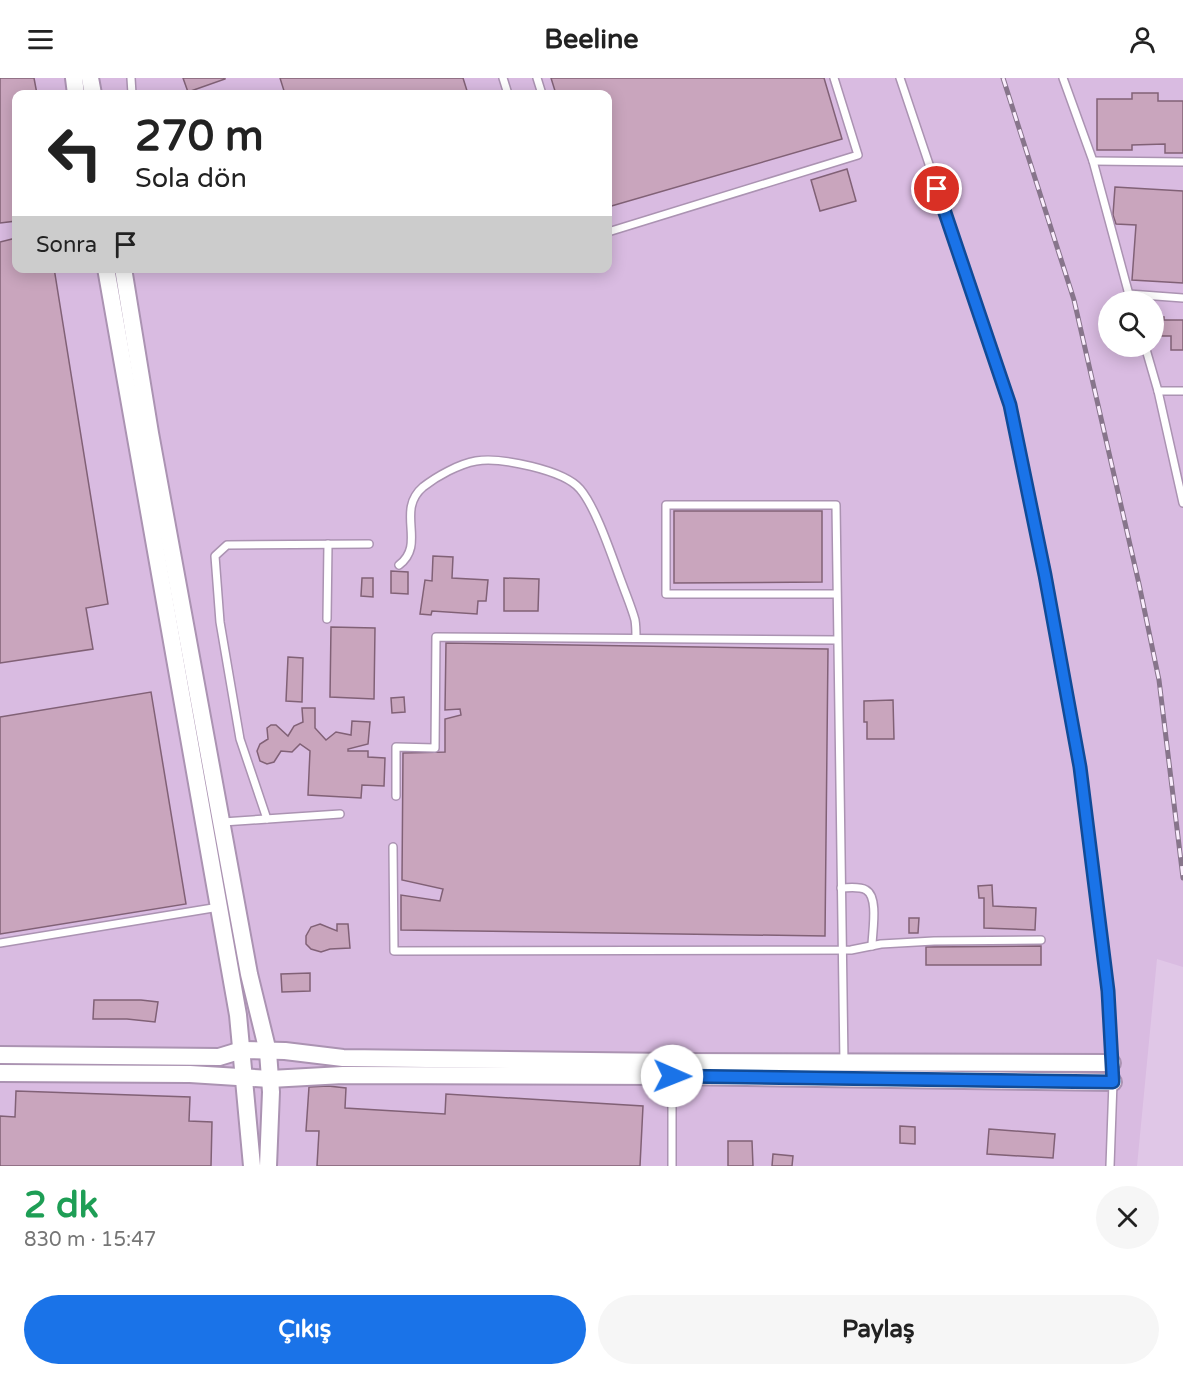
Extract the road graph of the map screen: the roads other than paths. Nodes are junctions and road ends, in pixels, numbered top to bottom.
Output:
1 (834, 78) edge
2 (900, 78) edge
3 (1063, 78) edge
4 (1093, 161) junction
5 (1183, 162) edge
6 (612, 231) edge
7 (107, 273) edge
8 (124, 273) edge
9 (1128, 291) edge
10 (1164, 298) edge
11 (1183, 298) edge
12 (1148, 357) edge
13 (1158, 391) junction
14 (1183, 391) edge
15 (144, 434) junction
16 (1183, 503) edge
17 (328, 544) junction
18 (369, 544) dead end
19 (399, 565) dead end
20 (837, 594) junction
21 (327, 619) dead end
22 (636, 638) junction
23 (837, 640) junction
24 (396, 796) dead end
25 (340, 814) dead end
26 (267, 819) junction
27 (223, 822) junction
28 (204, 825) junction
29 (393, 847) dead end
30 (841, 888) junction
31 (219, 907) junction
32 (1041, 940) dead end
33 (0, 943) edge
34 (872, 946) junction
35 (842, 949) junction
36 (242, 1050) junction
37 (268, 1052) junction
38 (0, 1055) edge
39 (844, 1063) junction
40 (1112, 1063) junction
41 (672, 1069) junction
42 (0, 1073) edge
43 (245, 1078) junction
44 (270, 1079) junction
45 (1113, 1082) junction
46 (252, 1166) edge
47 (268, 1166) edge
48 (672, 1166) edge
49 (1110, 1166) edge

1 - 6 lane
2 - 40 lane
3 - 4 lane
4 - 5 lane
4 - 9 lane
7 - 15 street
8 - 15 street
10 - 11 lane
12 - 13 lane
13 - 14 lane
13 - 16 lane
15 - 27 street
15 - 28 street
17 - 18 lane
17 - 21 lane
17 - 26 lane
19 - 22 lane
20 - 20 lane
20 - 23 lane
22 - 23 lane
22 - 24 lane
23 - 30 lane
25 - 26 lane
26 - 27 lane
27 - 28 street
27 - 37 street
28 - 31 street
29 - 35 lane
30 - 34 lane
30 - 35 lane
31 - 33 lane
31 - 36 street
32 - 34 lane
34 - 35 lane
35 - 39 lane
36 - 37 street
36 - 38 street
36 - 43 street
37 - 41 street
37 - 44 street
39 - 40 street
39 - 41 street
40 - 45 lane
41 - 44 street
41 - 45 street
41 - 48 lane
42 - 43 street
43 - 44 street
43 - 46 street
44 - 47 street
45 - 49 lane

